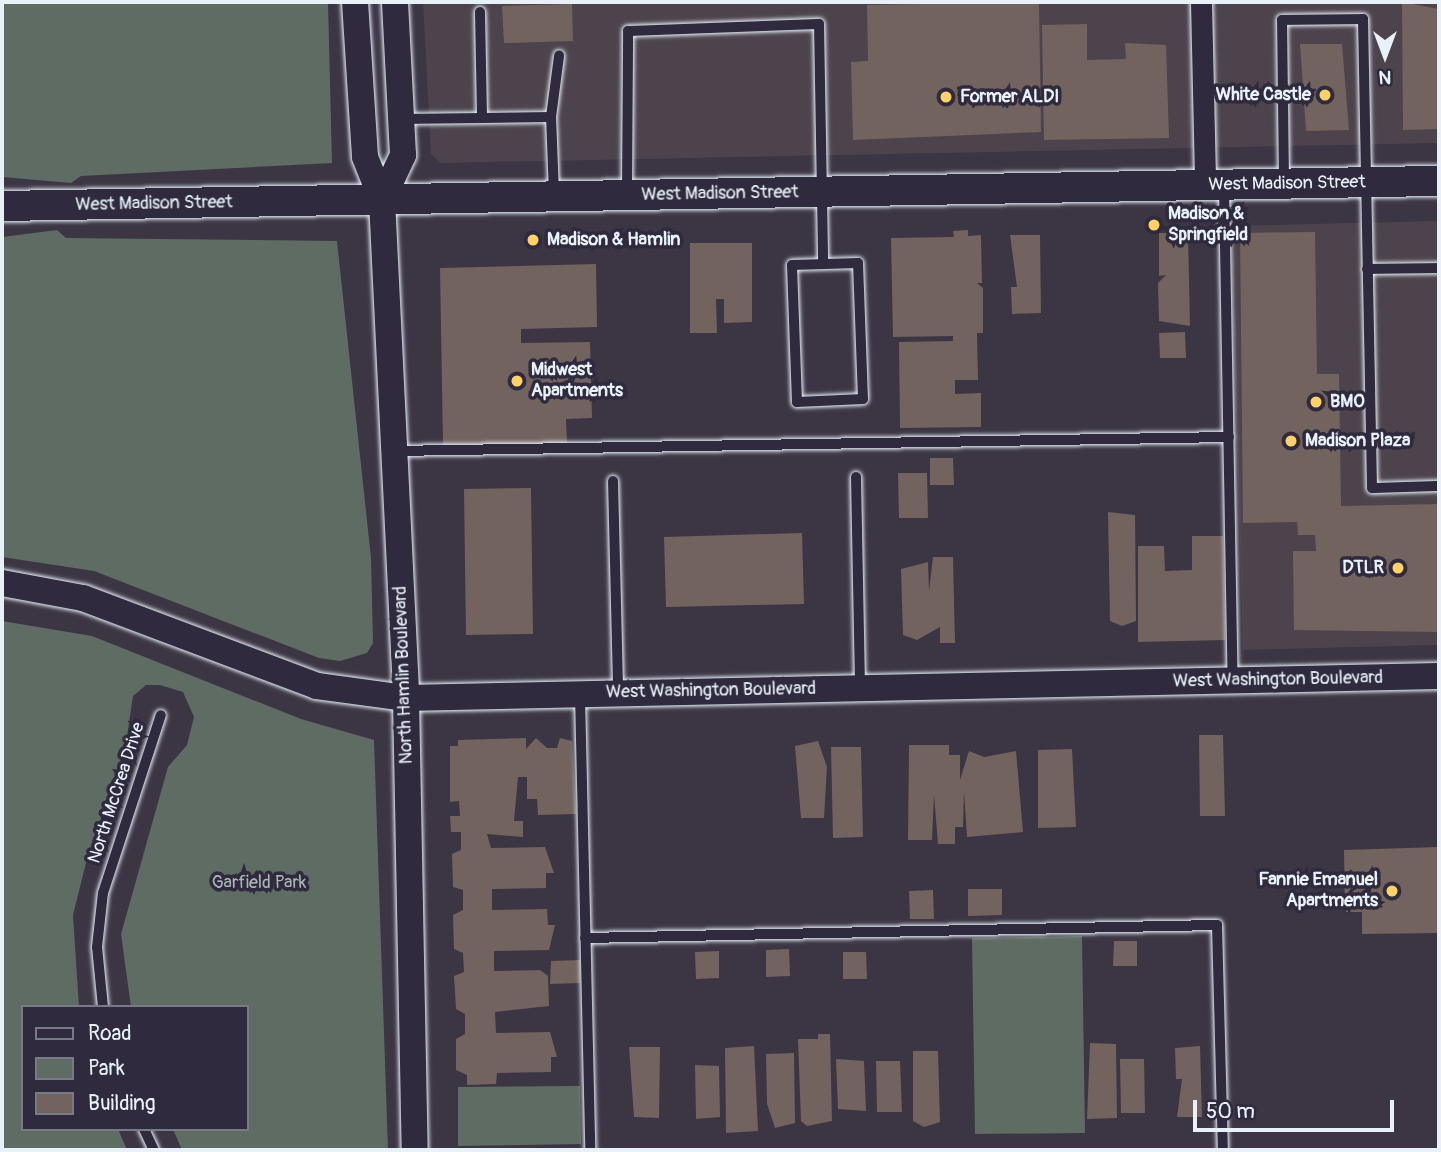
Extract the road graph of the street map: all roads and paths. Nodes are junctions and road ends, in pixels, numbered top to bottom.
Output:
1 (355, 2) edge
2 (395, 2) edge
3 (1201, 2) edge
4 (480, 12) dead end
5 (559, 56) dead end
6 (551, 117) junction
7 (482, 118) junction
8 (401, 119) junction
9 (1439, 181) edge
10 (1365, 182) junction
11 (1284, 183) junction
12 (1214, 185) junction
13 (823, 192) junction
14 (627, 195) junction
15 (554, 196) junction
16 (382, 200) junction
17 (2, 206) edge
18 (823, 264) junction
19 (1439, 268) edge
20 (1367, 270) junction
21 (1229, 437) junction
22 (394, 451) junction
23 (856, 477) dead end
24 (613, 481) dead end
25 (1439, 486) edge
26 (2, 583) edge
27 (1439, 676) edge
28 (1233, 681) junction
29 (860, 688) junction
30 (618, 693) junction
31 (580, 694) junction
32 (405, 698) junction
33 (161, 715) dead end
34 (585, 938) junction
35 (103, 1005) edge
36 (145, 1131) edge
37 (153, 1150) edge
38 (415, 1150) edge
39 (590, 1150) edge
40 (1223, 1150) edge

1 - 16 street
2 - 8 street
3 - 12 street
4 - 7 lane
5 - 6 lane
6 - 7 lane
6 - 15 lane
7 - 8 lane
8 - 16 street
9 - 10 main road, West Madison Street
10 - 11 main road, West Madison Street
10 - 11 lane
10 - 20 lane
11 - 12 main road, West Madison Street
12 - 13 main road, West Madison Street
12 - 21 lane
13 - 14 main road, West Madison Street
13 - 14 lane
13 - 18 lane
14 - 15 main road, West Madison Street
15 - 16 main road, West Madison Street
16 - 17 main road, West Madison Street
16 - 22 street, North Hamlin Boulevard
18 - 18 lane
19 - 20 lane
20 - 25 lane
21 - 22 lane
21 - 28 lane
22 - 32 street, North Hamlin Boulevard
23 - 29 lane
24 - 30 lane
26 - 32 street, West Washington Boulevard
27 - 28 street, West Washington Boulevard
28 - 29 street, West Washington Boulevard
29 - 30 street, West Washington Boulevard
30 - 31 street, West Washington Boulevard
31 - 32 street, West Washington Boulevard
31 - 34 lane
32 - 38 street, North Hamlin Boulevard
33 - 35 lane, North McCrea Drive
34 - 39 lane
34 - 40 lane
36 - 37 lane

